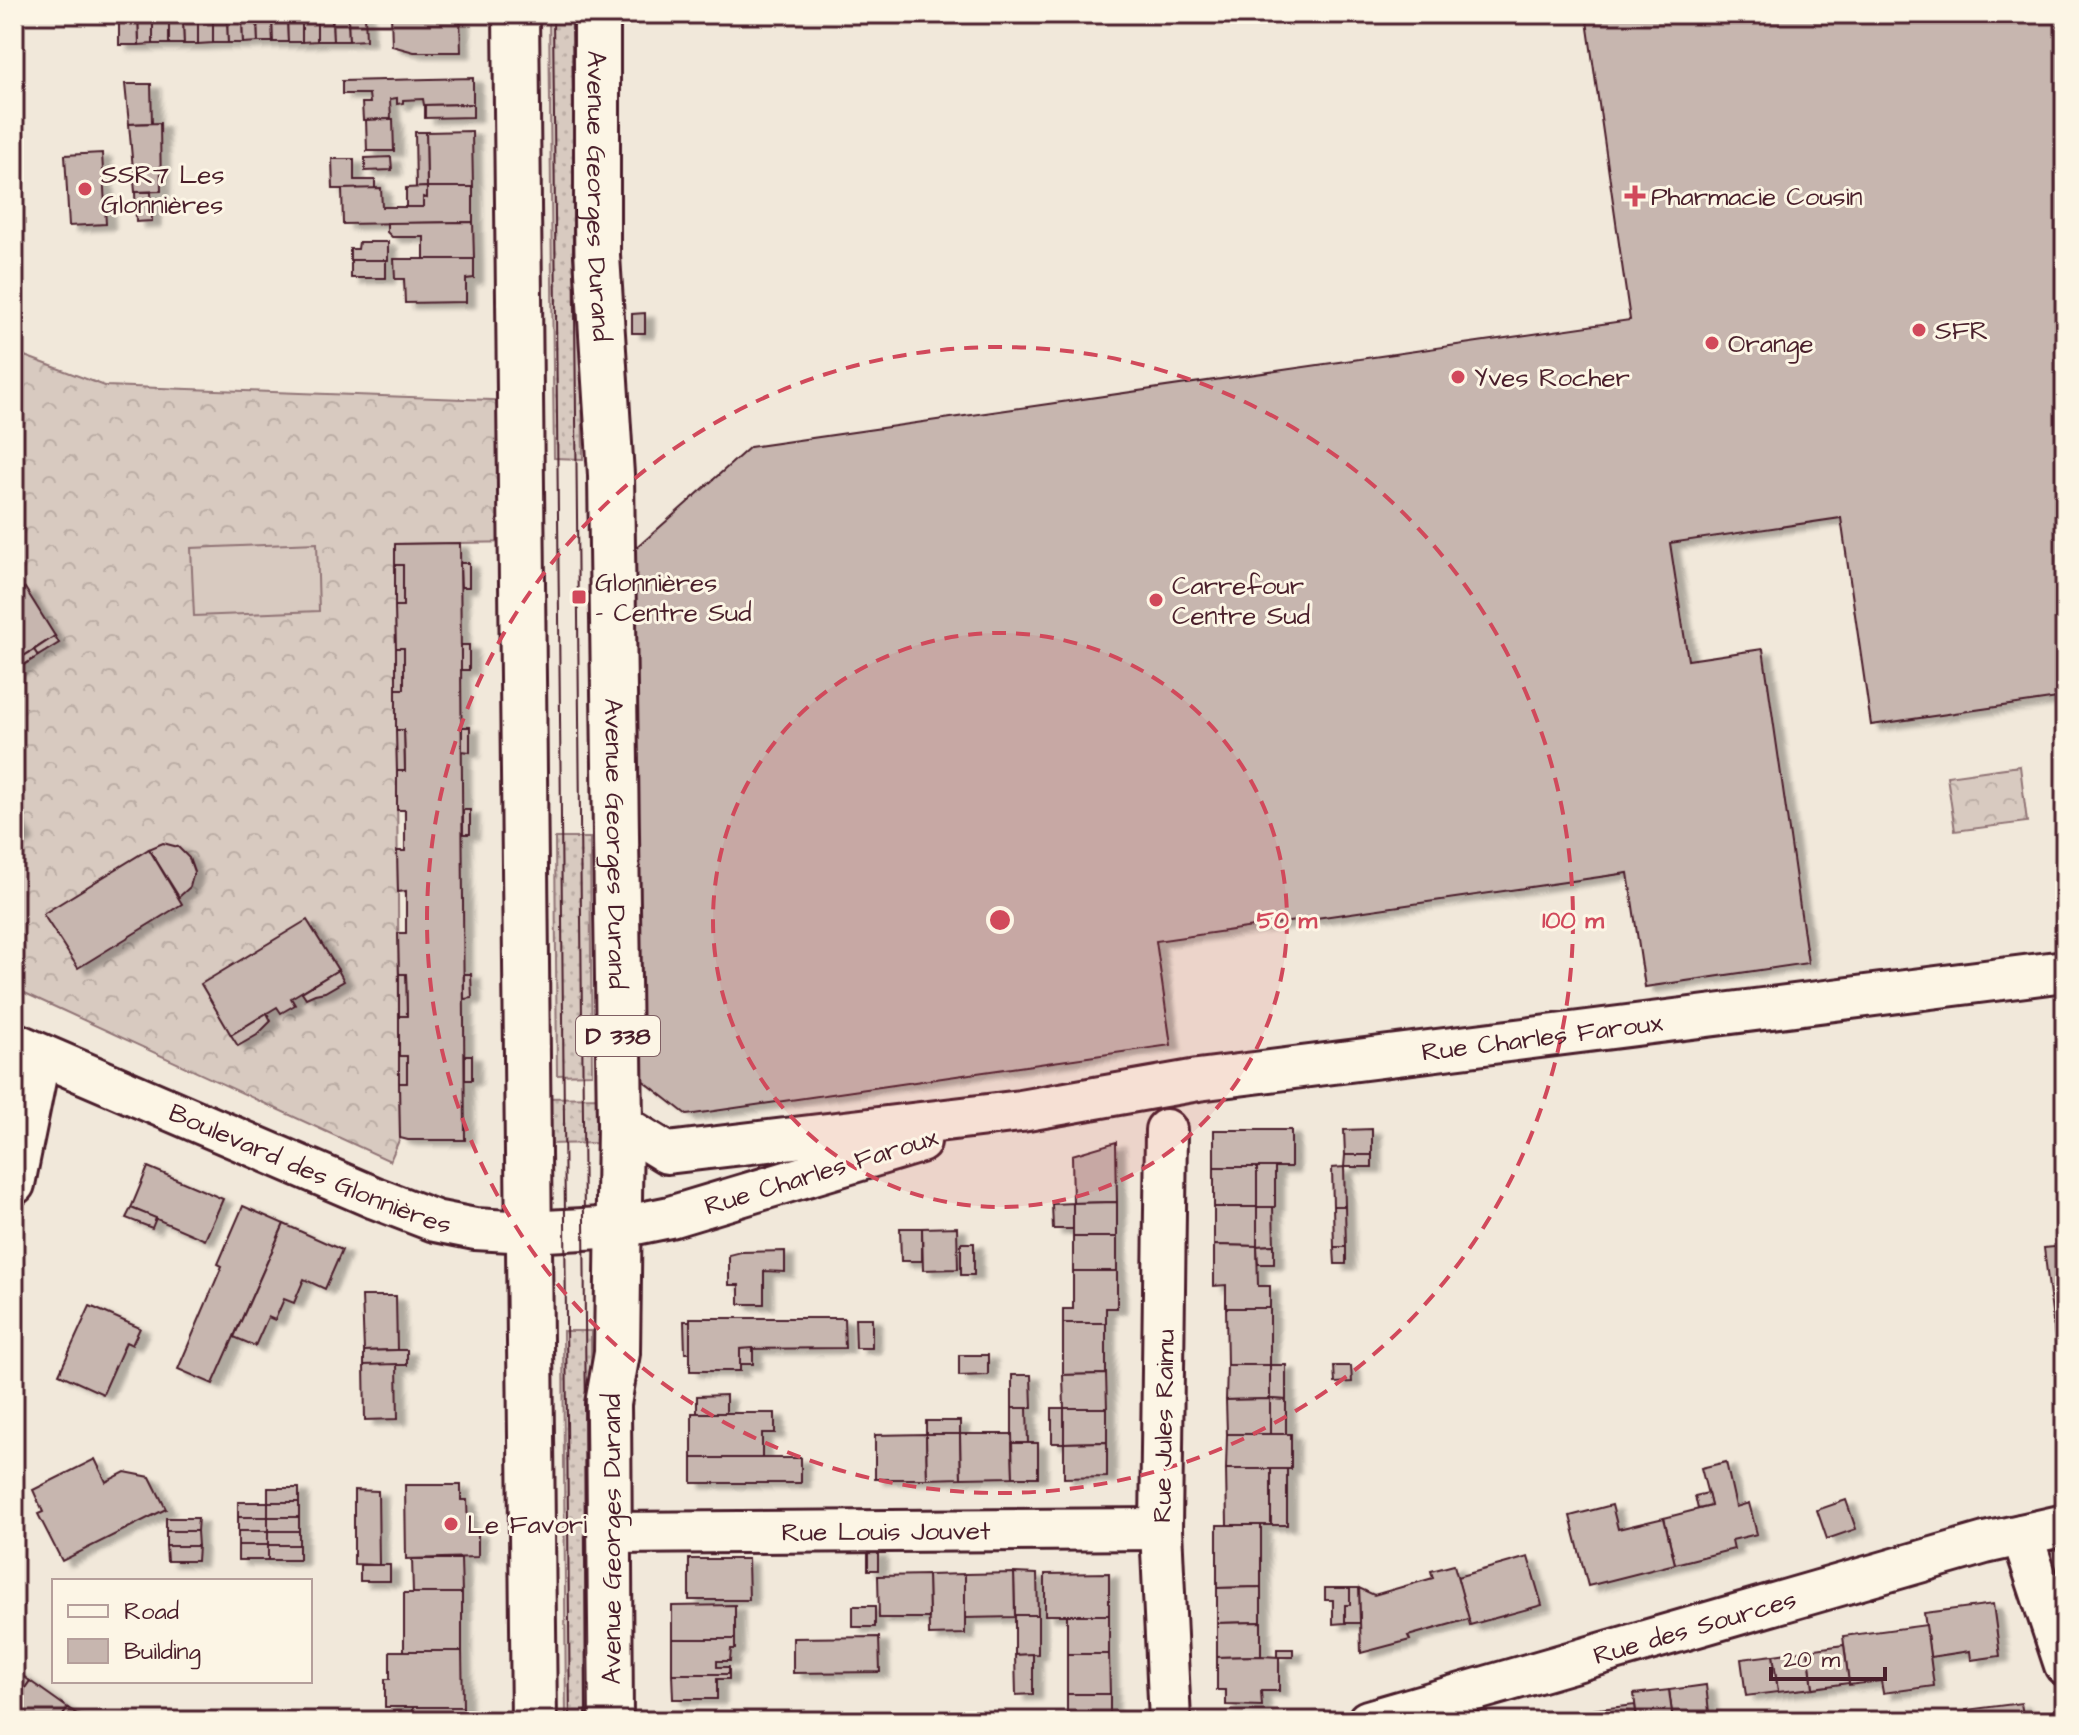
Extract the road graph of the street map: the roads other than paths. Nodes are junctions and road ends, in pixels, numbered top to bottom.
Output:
1 (516, 14) edge
2 (597, 14) edge
3 (2065, 971) edge
4 (27, 1049) edge
5 (1021, 1111) junction
6 (620, 1124) junction
7 (1166, 1130) dead end
8 (14, 1184) edge
9 (621, 1227) junction
10 (527, 1232) junction
11 (2065, 1525) edge
12 (1161, 1529) junction
13 (610, 1533) junction
14 (2022, 1535) junction
15 (2065, 1665) edge
16 (534, 1721) edge
17 (610, 1721) edge
18 (1170, 1721) edge
19 (1368, 1721) edge

1 - 10 main road
2 - 6 main road, Avenue Georges Durand / D 338
3 - 5 street, Rue Charles Faroux
4 - 8 street
4 - 10 street, Boulevard des Glonnières
5 - 6 street, Rue Charles Faroux
5 - 9 street, Rue Charles Faroux
6 - 9 main road, Avenue Georges Durand / D 338
7 - 12 street, Rue Jules Raimu
9 - 10 street, Boulevard des Glonnières
9 - 13 main road, Avenue Georges Durand
10 - 16 main road
11 - 14 street, Rue des Sources
12 - 13 street, Rue Louis Jouvet
12 - 18 street, Rue Jules Raimu
13 - 17 main road, Avenue Georges Durand
14 - 15 street
14 - 19 street, Rue des Sources

